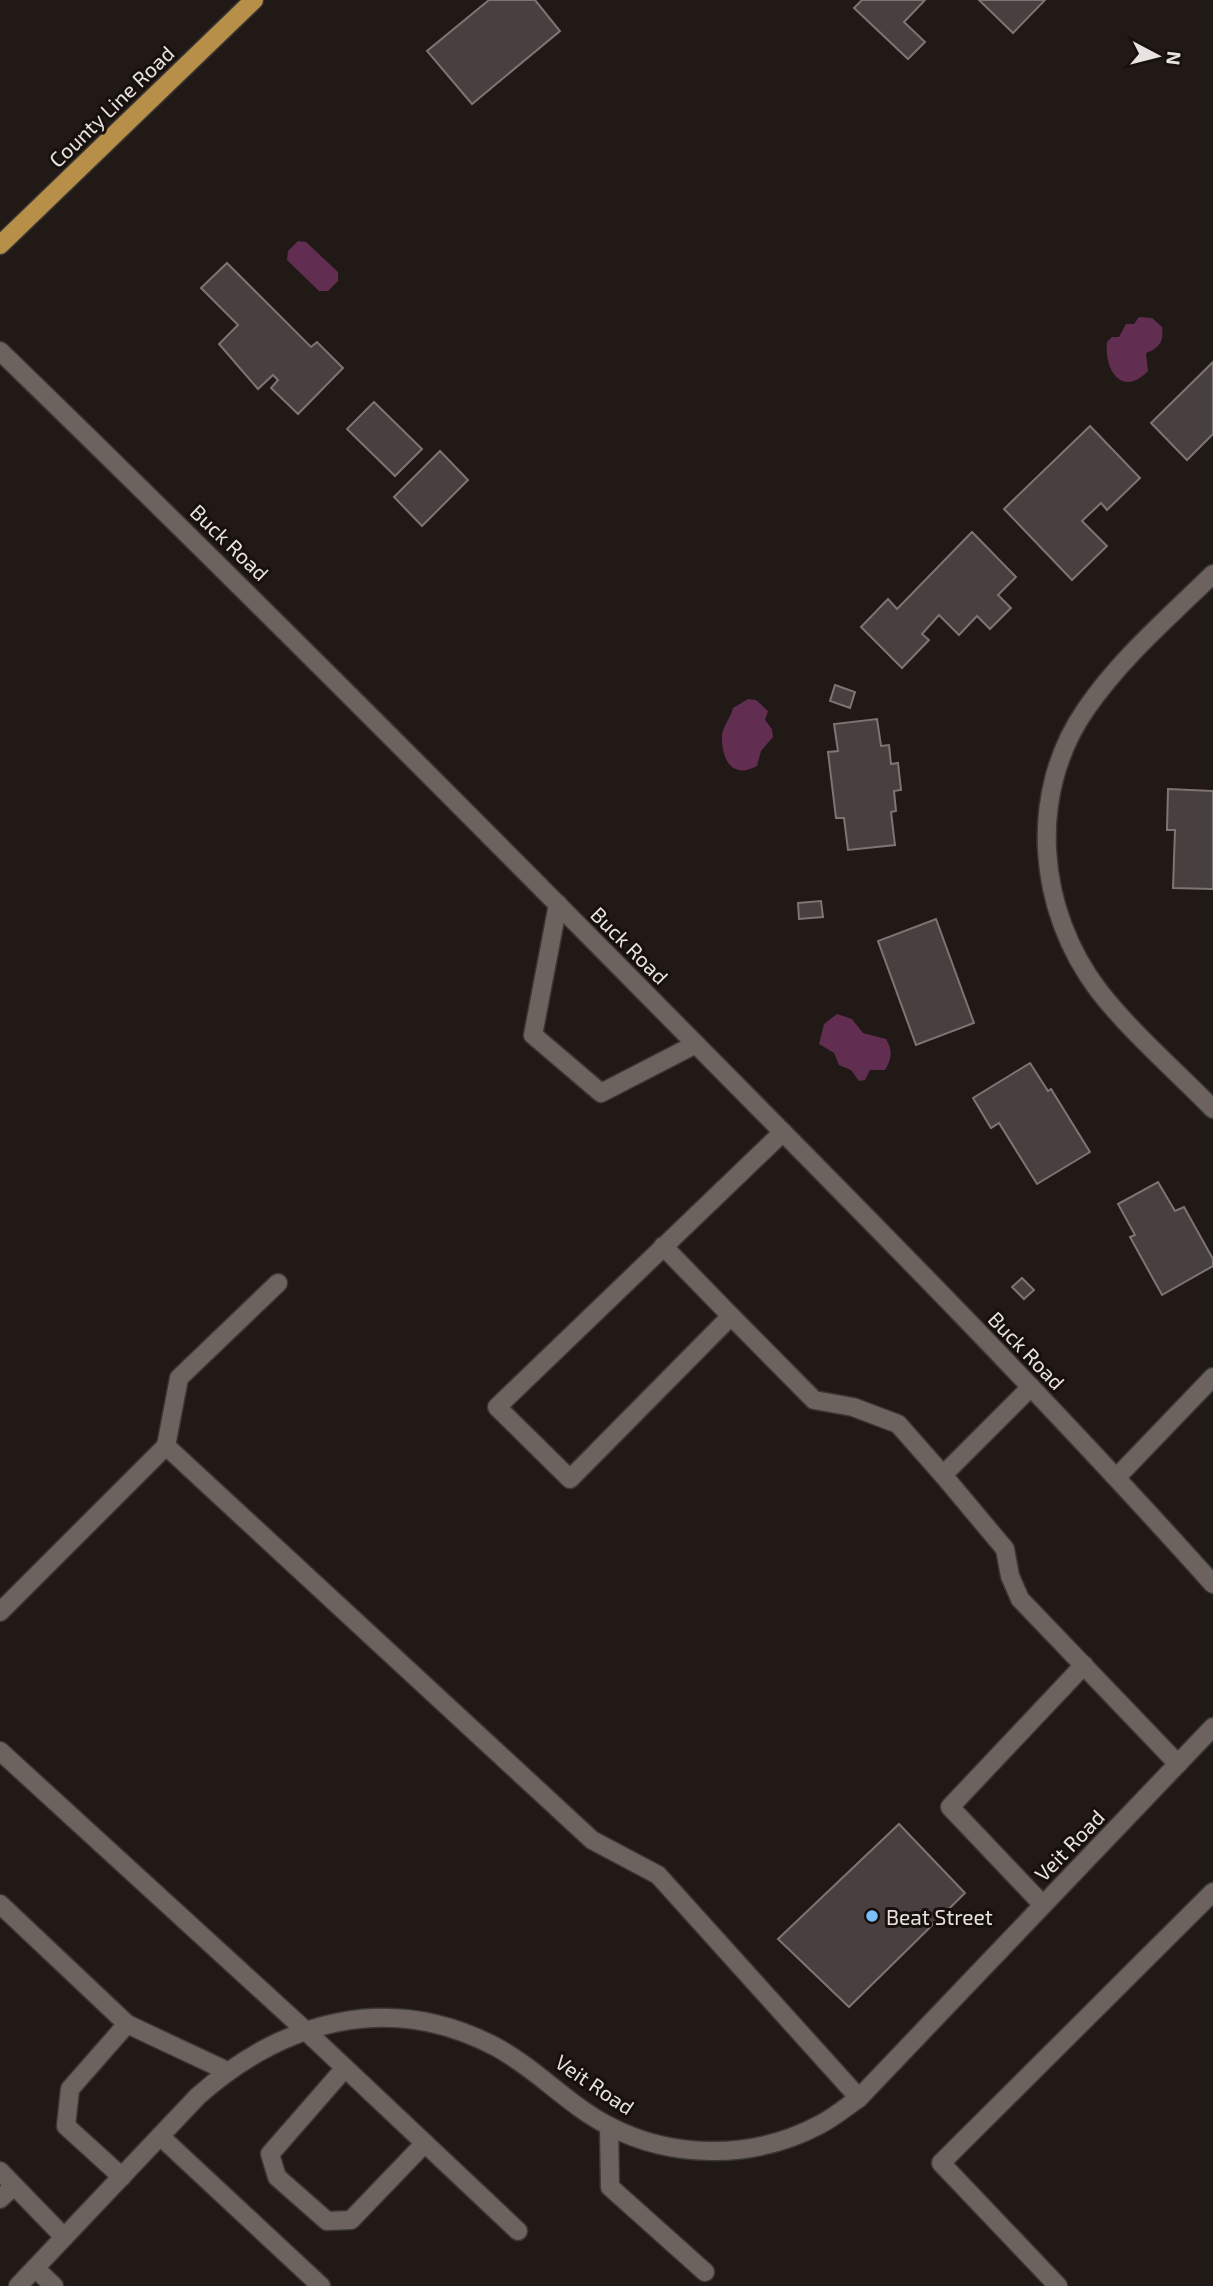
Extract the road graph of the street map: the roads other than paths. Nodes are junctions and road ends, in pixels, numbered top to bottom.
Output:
1 (254, 0) edge
2 (0, 245) edge
3 (0, 351) edge
4 (1213, 574) edge
5 (558, 904) junction
6 (696, 1044) junction
7 (1213, 1109) edge
8 (783, 1132) junction
9 (663, 1246) junction
10 (278, 1283) dead end
11 (731, 1316) junction
12 (1213, 1377) edge
13 (1031, 1387) junction
14 (166, 1446) junction
15 (943, 1475) junction
16 (1117, 1477) junction
17 (1213, 1584) edge
18 (0, 1612) edge
19 (1084, 1665) junction
20 (1213, 1727) edge
21 (0, 1751) edge
22 (1178, 1764) junction
23 (1213, 1892) edge
24 (0, 1904) edge
25 (1043, 1905) junction
26 (127, 2024) junction
27 (306, 2031) junction
28 (345, 2068) junction
29 (227, 2071) junction
30 (859, 2098) junction
31 (609, 2126) junction
32 (160, 2136) junction
33 (425, 2143) junction
34 (0, 2171) edge
35 (122, 2177) junction
36 (14, 2186) junction
37 (0, 2199) edge
38 (518, 2231) dead end
39 (64, 2237) junction
40 (35, 2269) junction
41 (705, 2272) dead end
42 (18, 2286) edge
43 (54, 2286) edge
44 (321, 2286) edge
45 (1058, 2286) edge

1 - 2 main road, County Line Road
3 - 5 street, Buck Road
4 - 7 street
5 - 6 street, Buck Road
5 - 6 street
6 - 8 street, Buck Road
8 - 9 street
8 - 13 street, Buck Road
9 - 11 street
9 - 11 street
10 - 14 street
11 - 15 street
12 - 16 street
13 - 15 street
13 - 16 street, Buck Road
14 - 18 street
14 - 30 street
15 - 19 street
16 - 17 street, Buck Road
19 - 22 street
19 - 25 street
20 - 22 street, Veit Road
21 - 27 street
22 - 25 street, Veit Road
23 - 45 street
24 - 26 street
25 - 30 street, Veit Road
26 - 29 street
26 - 35 street
27 - 28 street
27 - 29 street, Veit Road
27 - 31 street, Veit Road
28 - 33 street
28 - 33 street
29 - 32 street, Veit Road
30 - 31 street, Veit Road
31 - 41 street
32 - 35 street, Veit Road
32 - 44 street
33 - 38 street
34 - 36 street
35 - 39 street, Veit Road
36 - 37 street
36 - 39 street
39 - 40 street, Veit Road
40 - 42 street, Veit Road
40 - 43 street

